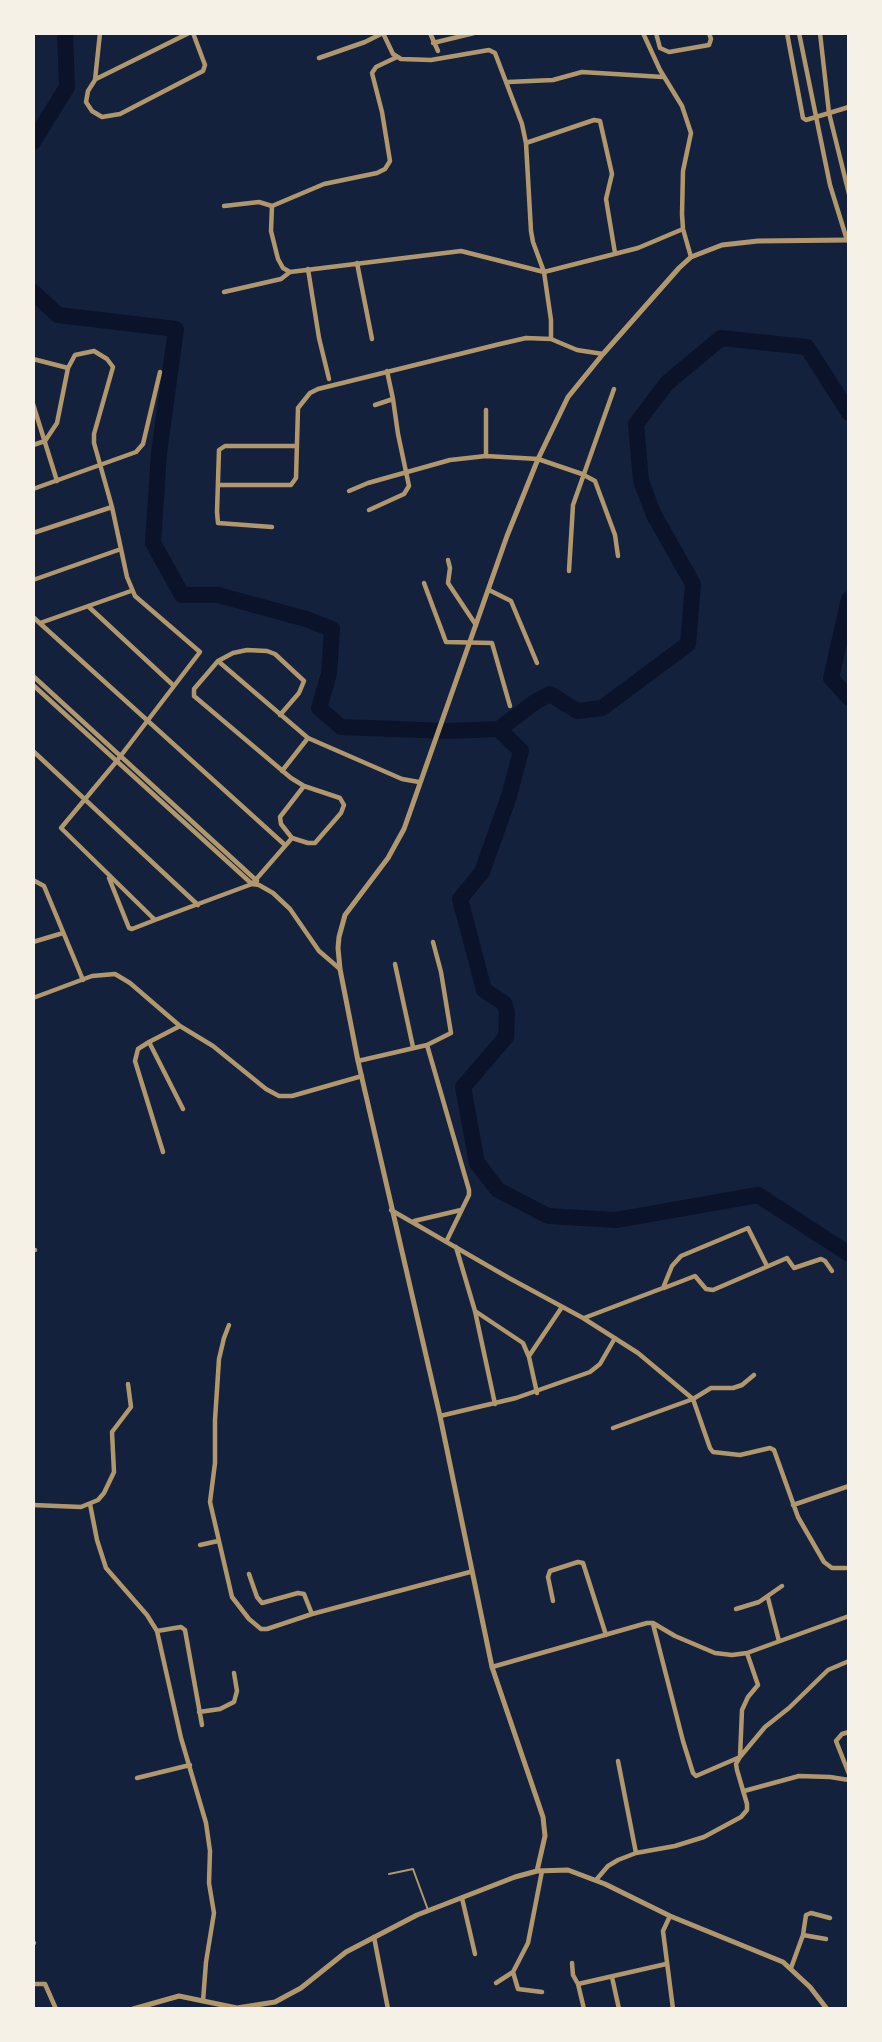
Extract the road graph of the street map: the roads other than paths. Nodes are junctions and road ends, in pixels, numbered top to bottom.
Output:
1 (100, 33) edge
2 (191, 33) edge
3 (383, 33) edge
4 (430, 33) edge
5 (474, 33) edge
6 (643, 33) edge
7 (656, 33) edge
8 (709, 33) edge
9 (787, 33) edge
10 (799, 33) edge
11 (820, 33) edge
12 (433, 43) junction
13 (438, 51) dead end
14 (397, 57) junction
15 (319, 58) dead end
16 (664, 77) junction
17 (95, 79) junction
18 (508, 82) junction
19 (849, 107) edge
20 (829, 113) junction
21 (816, 117) junction
22 (526, 143) junction
23 (849, 194) edge
24 (224, 206) dead end
25 (272, 206) junction
26 (683, 229) junction
27 (848, 240) edge
28 (615, 253) junction
29 (691, 257) junction
30 (357, 263) junction
31 (309, 269) junction
32 (290, 272) junction
33 (544, 272) junction
34 (224, 292) dead end
35 (372, 339) dead end
36 (551, 339) junction
37 (603, 354) junction
38 (33, 359) edge
39 (68, 368) junction
40 (387, 371) junction
41 (160, 372) dead end
42 (329, 379) dead end
43 (614, 389) dead end
44 (393, 399) junction
45 (33, 404) edge
46 (375, 405) dead end
47 (486, 410) dead end
48 (45, 441) junction
49 (33, 445) edge
50 (296, 446) junction
51 (486, 456) junction
52 (538, 459) junction
53 (101, 465) junction
54 (407, 472) junction
55 (582, 474) junction
56 (57, 481) junction
57 (219, 485) junction
58 (33, 489) edge
59 (349, 491) dead end
60 (112, 507) junction
61 (369, 510) dead end
62 (272, 527) dead end
63 (33, 533) edge
64 (121, 549) junction
65 (618, 556) dead end
66 (448, 560) dead end
67 (569, 570) dead end
68 (33, 580) edge
69 (424, 583) dead end
70 (489, 590) junction
71 (131, 591) junction
72 (89, 607) junction
73 (33, 618) edge
74 (39, 624) junction
75 (476, 625) junction
76 (470, 642) junction
77 (218, 661) junction
78 (537, 663) dead end
79 (33, 676) edge
80 (33, 685) edge
81 (173, 685) junction
82 (510, 706) dead end
83 (280, 715) junction
84 (147, 720) junction
85 (308, 738) junction
86 (33, 751) edge
87 (121, 756) junction
88 (116, 762) junction
89 (282, 771) junction
90 (419, 782) junction
91 (304, 786) junction
92 (163, 794) junction
93 (85, 798) junction
94 (158, 799) junction
95 (292, 838) junction
96 (285, 845) junction
97 (107, 874) junction
98 (256, 879) junction
99 (33, 880) edge
100 (251, 884) junction
101 (259, 885) junction
102 (198, 905) junction
103 (155, 920) junction
104 (63, 933) junction
105 (33, 942) edge
106 (433, 942) dead end
107 (395, 964) dead end
108 (340, 969) junction
109 (83, 980) junction
110 (33, 998) edge
111 (180, 1026) junction
112 (149, 1041) junction
113 (427, 1045) junction
114 (413, 1047) junction
115 (358, 1061) junction
116 (362, 1076) junction
117 (183, 1109) dead end
118 (163, 1152) dead end
119 (391, 1209) junction
120 (461, 1210) junction
121 (413, 1222) junction
122 (446, 1240) junction
123 (456, 1247) junction
124 (767, 1266) junction
125 (832, 1271) dead end
126 (663, 1288) junction
127 (562, 1307) junction
128 (475, 1311) junction
129 (583, 1318) junction
130 (229, 1325) dead end
131 (615, 1338) junction
132 (529, 1357) junction
133 (754, 1375) dead end
134 (128, 1384) dead end
135 (537, 1392) junction
136 (693, 1399) junction
137 (495, 1404) junction
138 (440, 1416) junction
139 (613, 1428) dead end
140 (849, 1486) edge
141 (90, 1504) junction
142 (33, 1505) edge
143 (793, 1505) junction
144 (218, 1541) junction
145 (200, 1545) dead end
146 (849, 1568) edge
147 (471, 1572) junction
148 (249, 1574) dead end
149 (782, 1586) dead end
150 (768, 1597) junction
151 (553, 1601) dead end
152 (736, 1609) dead end
153 (312, 1614) junction
154 (849, 1616) edge
155 (653, 1623) junction
156 (157, 1632) junction
157 (606, 1635) junction
158 (779, 1641) junction
159 (747, 1653) junction
160 (849, 1661) edge
161 (492, 1667) junction
162 (234, 1673) dead end
163 (199, 1712) junction
164 (202, 1725) dead end
165 (849, 1732) edge
166 (740, 1757) junction
167 (618, 1761) dead end
168 (190, 1765) junction
169 (849, 1774) edge
170 (137, 1778) dead end
171 (849, 1780) edge
172 (744, 1791) junction
173 (636, 1853) junction
174 (539, 1871) junction
175 (389, 1874) dead end
176 (596, 1880) junction
177 (462, 1898) junction
178 (428, 1911) junction
179 (670, 1916) junction
180 (830, 1919) dead end
181 (803, 1935) junction
182 (374, 1937) junction
183 (825, 1938) dead end
184 (475, 1954) dead end
185 (572, 1963) dead end
186 (666, 1964) junction
187 (791, 1968) junction
188 (513, 1972) junction
189 (612, 1977) junction
190 (496, 1983) dead end
191 (36, 1984) dead end
192 (578, 1984) junction
193 (542, 1992) dead end
194 (203, 2001) junction
195 (263, 2007) edge
196 (56, 2009) edge
197 (133, 2009) edge
198 (388, 2009) edge
199 (584, 2009) edge
200 (619, 2009) edge
201 (673, 2009) edge
202 (827, 2009) edge

1 - 17 street
2 - 17 street
2 - 17 street
3 - 14 street
3 - 15 street
4 - 12 street
5 - 12 street
6 - 16 street
7 - 8 street
9 - 21 street
10 - 21 street
11 - 20 street
12 - 13 street
14 - 18 street
14 - 25 street
16 - 18 street
16 - 26 street
18 - 22 street
19 - 20 street
20 - 21 street
20 - 23 street
21 - 27 street
22 - 28 street
22 - 33 street
24 - 25 street
25 - 32 street
26 - 28 street
26 - 29 street
27 - 29 street
28 - 33 street
29 - 37 street
30 - 31 street
30 - 33 street
30 - 35 street
31 - 32 street
31 - 42 street
32 - 34 street
33 - 36 street
36 - 37 street
36 - 40 street
37 - 52 street
38 - 39 street
39 - 48 street
39 - 53 street
40 - 44 street
40 - 50 street
41 - 53 street
43 - 55 street
44 - 46 street
44 - 54 street
45 - 48 street
47 - 51 street
48 - 49 street
48 - 56 street
50 - 57 street
50 - 57 street
51 - 52 street
51 - 54 street
52 - 55 street
52 - 70 street
53 - 56 street
53 - 60 street
54 - 59 street
54 - 61 street
55 - 65 street
55 - 67 street
56 - 58 street
57 - 62 street
60 - 63 street
60 - 64 street
64 - 68 street
64 - 71 street
66 - 75 street
69 - 76 street
70 - 75 street
70 - 78 street
71 - 72 street
71 - 81 street
72 - 74 street
72 - 81 street
73 - 74 street
74 - 84 street
75 - 76 street
76 - 82 street
76 - 90 street
77 - 83 street
77 - 83 street
77 - 89 street
79 - 87 street
80 - 88 street
81 - 84 street
83 - 85 street
84 - 87 street
84 - 96 street
85 - 89 street
85 - 90 street
86 - 93 street
87 - 88 street
87 - 92 street
88 - 93 street
88 - 94 street
89 - 91 street
90 - 108 street
91 - 95 street
91 - 95 street
92 - 94 street
92 - 98 street
93 - 97 street
93 - 102 street
94 - 100 street
95 - 96 street
96 - 98 street
97 - 103 street
97 - 103 street
98 - 100 street
98 - 101 street
99 - 104 street
100 - 101 street
100 - 102 street
101 - 108 street
102 - 103 street
104 - 105 street
104 - 109 street
106 - 113 street
107 - 114 street
108 - 115 street
109 - 110 street
109 - 111 street
111 - 112 street
111 - 116 street
112 - 117 street
112 - 118 street
113 - 114 street
113 - 120 street
114 - 115 street
115 - 116 street
116 - 119 street
119 - 121 street
119 - 138 street
120 - 121 street
120 - 122 street
121 - 122 street
122 - 123 street
123 - 127 street
123 - 128 street
124 - 125 street
124 - 126 street
124 - 126 street
126 - 129 street
127 - 129 street
127 - 132 street
128 - 132 street
128 - 137 street
129 - 131 street
130 - 144 street
131 - 135 street
131 - 136 street
132 - 135 street
133 - 136 street
134 - 141 street
135 - 137 street
136 - 139 street
136 - 143 street
137 - 138 street
138 - 147 street
140 - 143 street
141 - 142 street
141 - 156 street
143 - 146 street
144 - 145 street
144 - 153 street
147 - 153 street
147 - 161 street
148 - 153 street
149 - 150 street
150 - 152 street
150 - 158 street
151 - 157 street
154 - 158 street
155 - 157 street
155 - 159 street
155 - 166 street
156 - 163 street
156 - 168 street
157 - 161 street
158 - 159 street
159 - 166 street
160 - 166 street
161 - 174 street
162 - 163 street
163 - 164 street
165 - 169 street
166 - 172 street
167 - 173 street
168 - 170 street
168 - 194 street
171 - 172 street
172 - 173 street
173 - 176 street
174 - 176 street
174 - 177 street
174 - 188 street
175 - 178 lane
176 - 179 street
177 - 178 street
177 - 184 street
178 - 182 street
179 - 186 street
179 - 187 street
180 - 181 street
181 - 183 street
181 - 187 street
182 - 195 street
182 - 198 street
185 - 192 street
186 - 189 street
186 - 201 street
187 - 202 street
188 - 190 street
188 - 193 street
189 - 192 street
189 - 200 street
191 - 196 street
192 - 199 street
194 - 195 street
194 - 197 street

